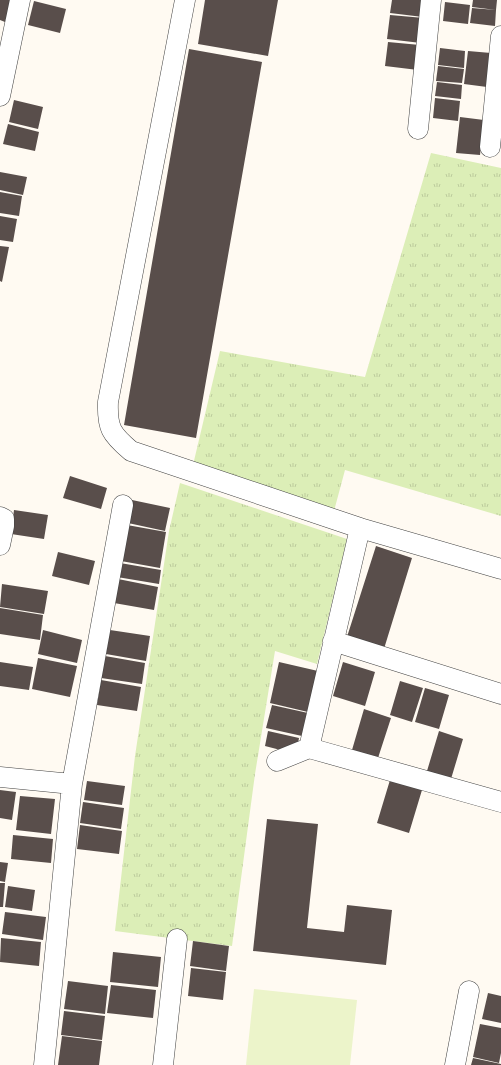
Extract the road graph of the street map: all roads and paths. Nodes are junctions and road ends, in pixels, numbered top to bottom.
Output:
1 (20, 0) edge
2 (185, 0) edge
3 (431, 0) edge
4 (501, 36) edge
5 (0, 96) edge
6 (418, 129) dead end
7 (490, 147) dead end
8 (123, 505) dead end
9 (0, 517) edge
10 (360, 528) junction
11 (0, 545) edge
12 (501, 569) edge
13 (333, 641) junction
14 (501, 694) edge
15 (309, 748) junction
16 (277, 761) dead end
17 (0, 777) edge
18 (72, 784) junction
19 (501, 802) edge
20 (177, 940) dead end
21 (469, 991) dead end
22 (44, 1065) edge
23 (162, 1065) edge
24 (455, 1065) edge

1 - 5 street
2 - 10 street
3 - 6 street
4 - 7 street
8 - 18 street
9 - 11 street
10 - 12 street
10 - 13 street
13 - 14 street
13 - 15 street
15 - 16 street
15 - 19 street
17 - 18 street
18 - 22 street
20 - 23 street
21 - 24 street

